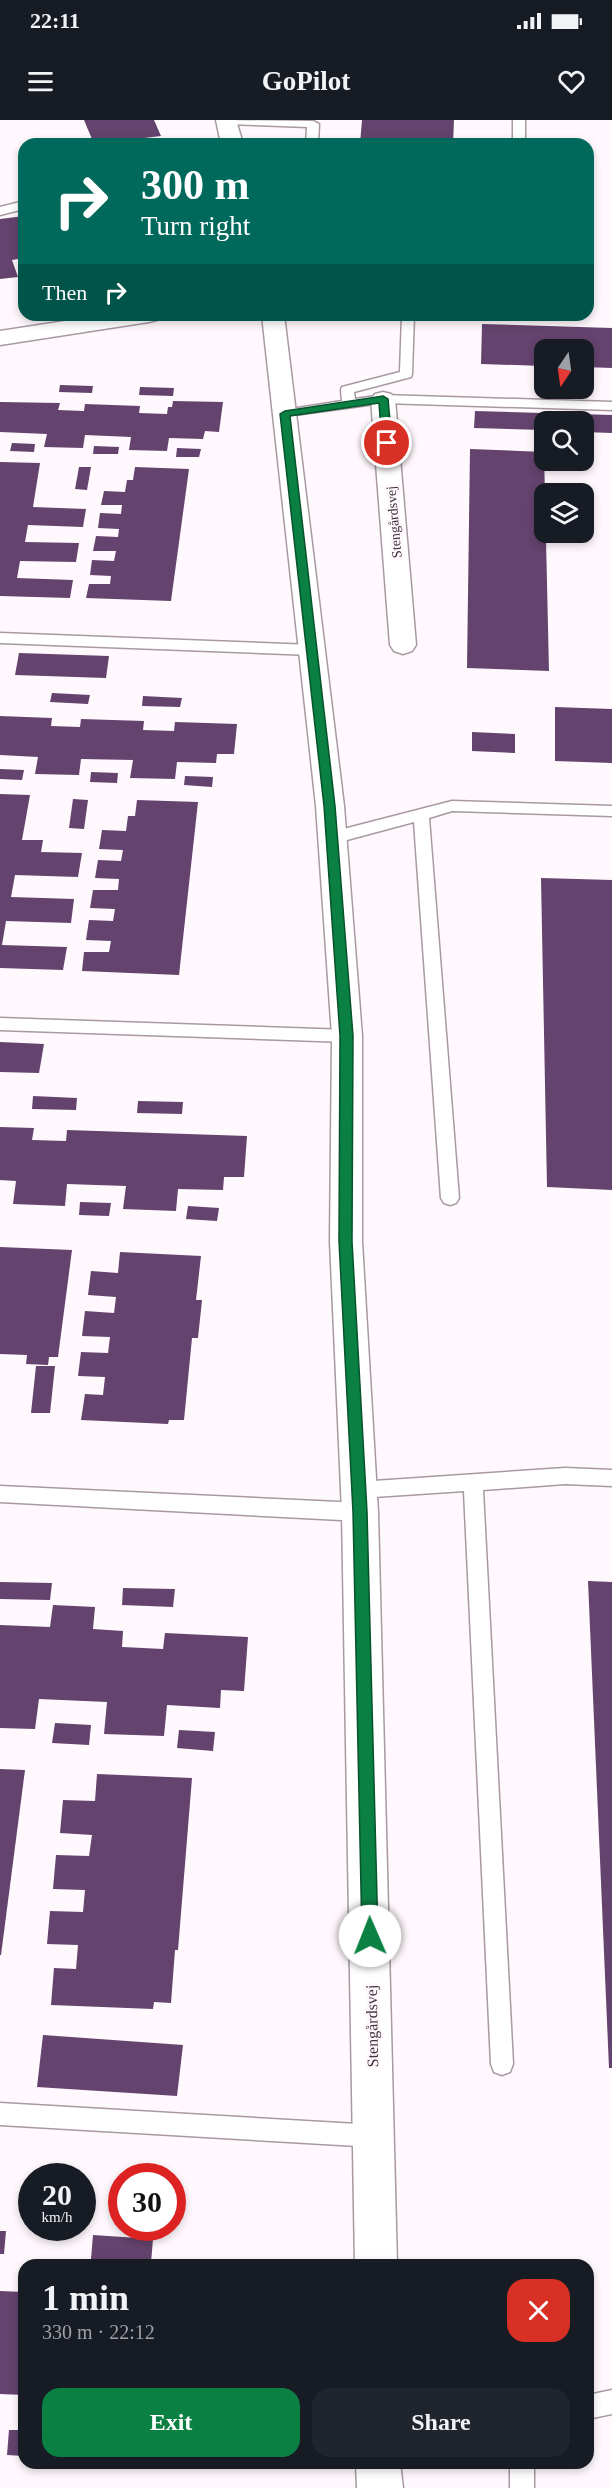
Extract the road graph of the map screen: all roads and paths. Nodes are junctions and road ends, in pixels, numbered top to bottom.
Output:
1 (226, 120) edge
2 (519, 120) edge
3 (230, 138) edge
4 (313, 138) edge
5 (519, 138) edge
6 (18, 206) edge
7 (0, 211) edge
8 (110, 321) edge
9 (274, 321) edge
10 (408, 321) edge
11 (0, 338) edge
12 (383, 399) junction
13 (349, 404) junction
14 (612, 406) edge
15 (285, 414) junction
16 (0, 638) edge
17 (403, 645) dead end
18 (312, 650) junction
19 (612, 811) edge
20 (421, 815) junction
21 (332, 838) junction
22 (0, 1024) edge
23 (346, 1036) junction
24 (450, 1198) dead end
25 (612, 1478) edge
26 (473, 1483) junction
27 (0, 1494) edge
28 (359, 1501) junction
29 (502, 2064) dead end
30 (0, 2114) edge
31 (375, 2136) junction
32 (376, 2259) edge
33 (612, 2402) edge
34 (594, 2406) edge
35 (522, 2469) edge
36 (522, 2488) edge

1 - 3 street
1 - 4 lane
2 - 5 lane
6 - 7 lane
8 - 11 street
9 - 15 street, Stengårdsvej
10 - 13 lane
12 - 13 lane
12 - 14 lane
12 - 17 street, Stengårdsvej
13 - 15 lane
15 - 18 street, Stengårdsvej
16 - 18 lane
18 - 21 street, Stengårdsvej
19 - 20 lane
20 - 21 lane
20 - 24 lane
21 - 23 street, Stengårdsvej
22 - 23 lane
23 - 28 street, Stengårdsvej
25 - 26 lane
26 - 28 lane
26 - 29 lane
27 - 28 lane
28 - 31 street, Stengårdsvej
30 - 31 lane
31 - 32 street, Stengårdsvej
33 - 34 lane
35 - 36 lane

